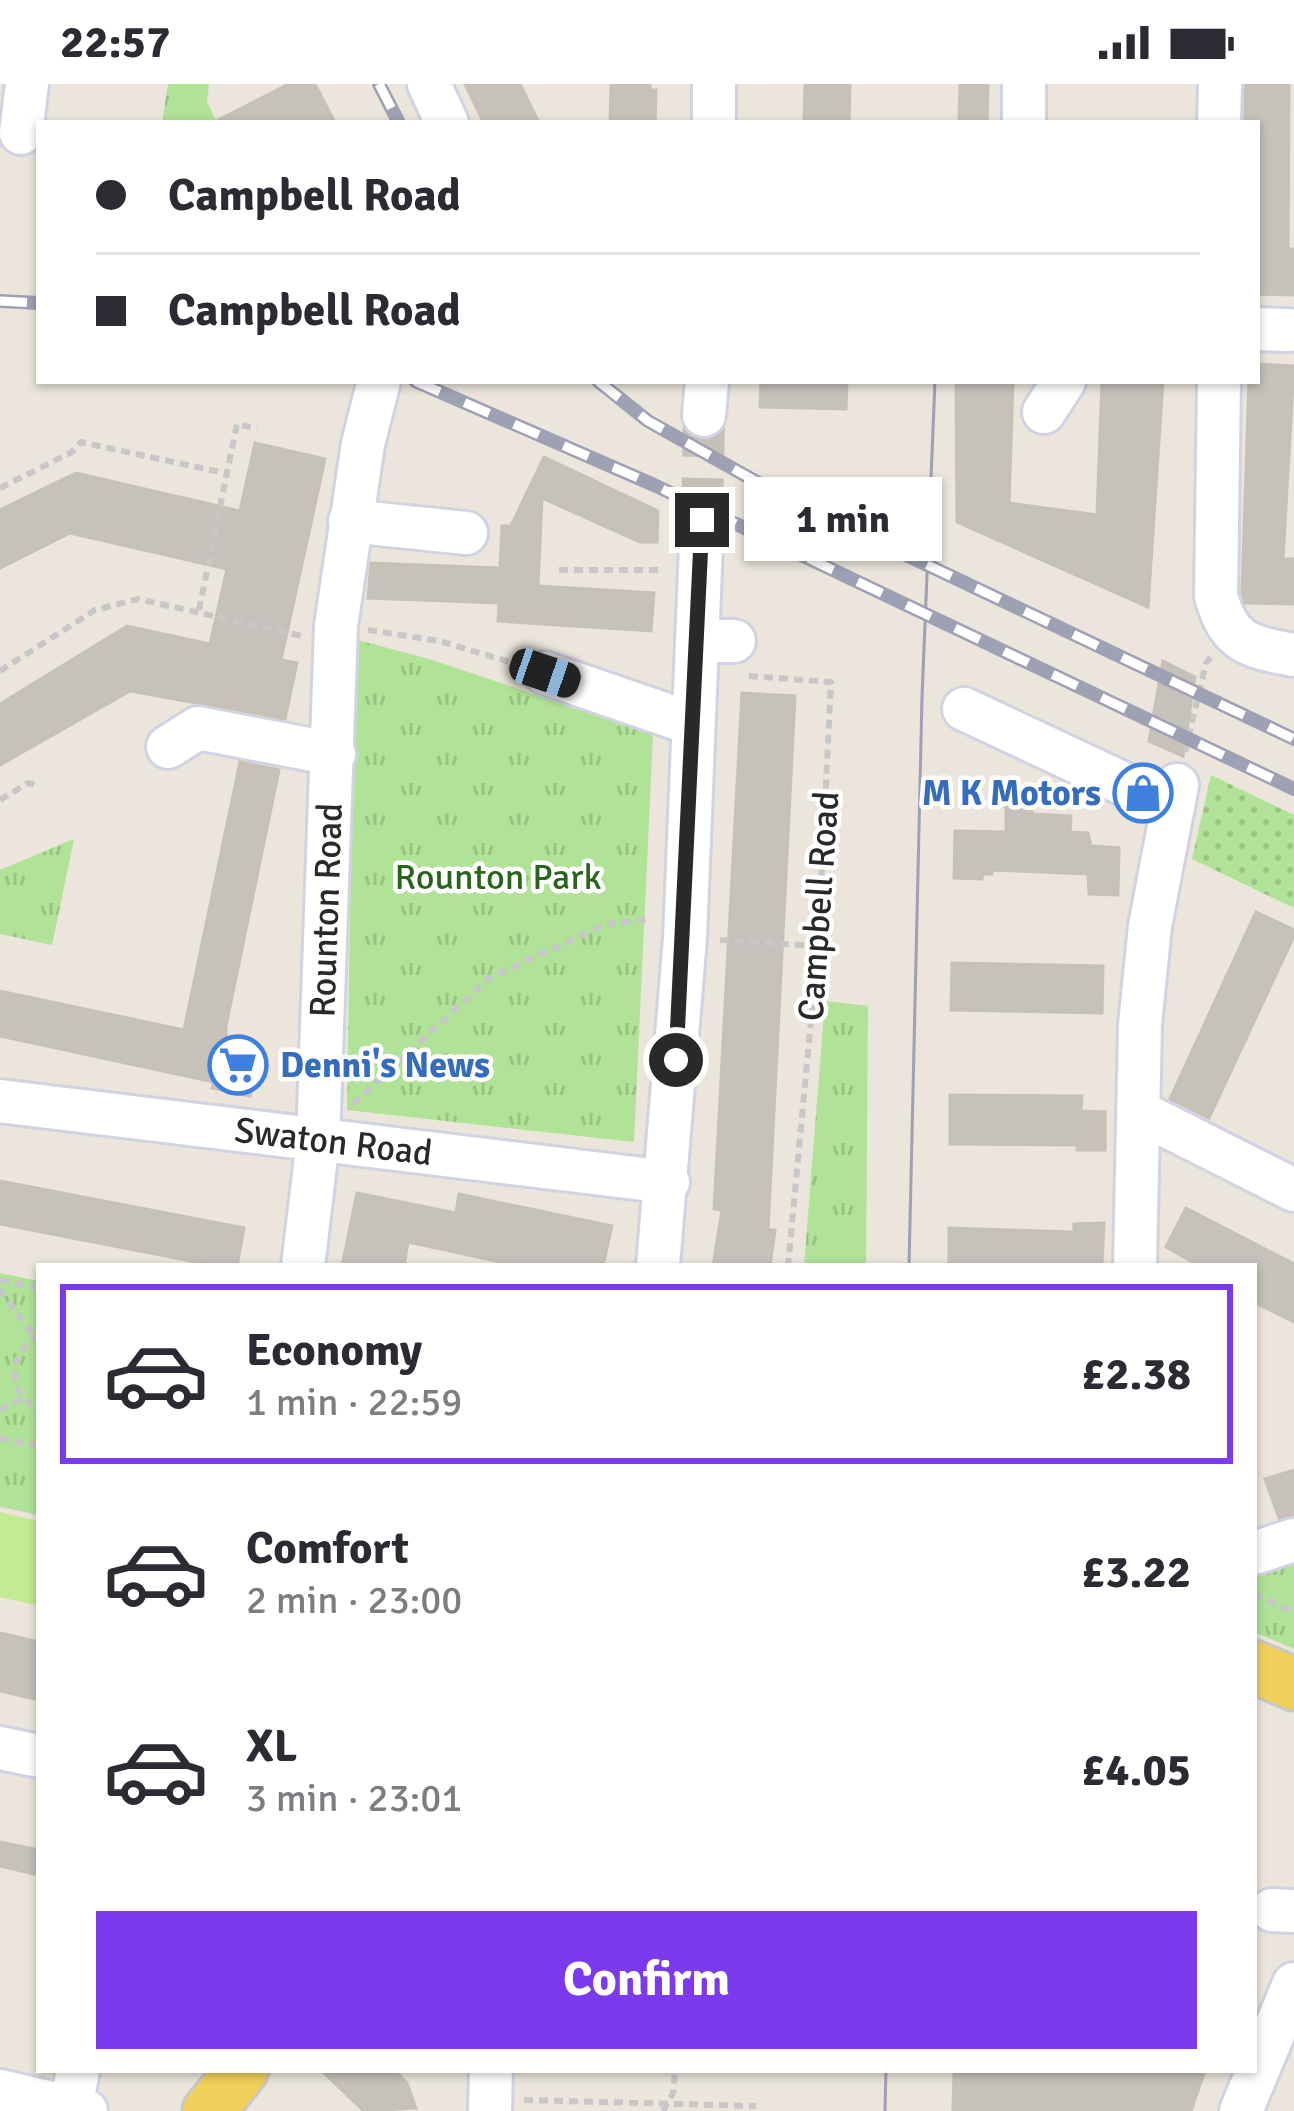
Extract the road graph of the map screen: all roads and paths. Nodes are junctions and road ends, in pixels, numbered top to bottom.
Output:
1 (27, 84) edge
2 (429, 84) edge
3 (714, 84) edge
4 (1024, 84) edge
5 (1220, 84) edge
6 (446, 120) edge
7 (714, 120) edge
8 (1024, 120) edge
9 (1219, 120) edge
10 (20, 132) edge
11 (1219, 384) edge
12 (364, 402) edge
13 (257, 429) dead end
14 (230, 474) junction
15 (0, 488) edge
16 (702, 520) tunnel mouth
17 (350, 521) junction
18 (466, 533) dead end
19 (559, 570) dead end
20 (700, 571) junction
21 (199, 610) junction
22 (335, 635) junction
23 (1221, 646) dead end
24 (709, 652) junction
25 (1294, 655) edge
26 (0, 671) edge
27 (545, 673) joint
28 (964, 709) dead end
29 (693, 724) junction
30 (168, 747) dead end
31 (334, 754) junction
32 (38, 785) dead end
33 (1175, 796) junction
34 (0, 800) edge
35 (685, 929) junction
36 (818, 946) junction
37 (0, 1101) edge
38 (1141, 1113) junction
39 (318, 1141) junction
40 (668, 1182) junction
41 (1294, 1190) edge
42 (303, 1263) edge
43 (658, 1263) edge
44 (788, 1263) edge
45 (1135, 1263) edge
46 (0, 1285) edge
47 (36, 1288) edge
48 (36, 1336) edge
49 (22, 1398) junction
50 (36, 1409) edge
51 (0, 1410) edge
52 (0, 1438) edge
53 (36, 1445) edge
54 (1294, 1540) edge
55 (1257, 1552) edge
56 (1257, 1594) edge
57 (1294, 1613) edge
58 (1257, 1668) edge
59 (1294, 1684) edge
60 (0, 1748) edge
61 (36, 1755) edge
62 (1294, 1984) edge
63 (1257, 2071) edge
64 (240, 2073) edge
65 (674, 2073) edge
66 (1256, 2073) edge
67 (0, 2091) edge
68 (498, 2094) edge
69 (78, 2096) edge
70 (756, 2106) dead end
71 (665, 2107) edge
72 (209, 2111) edge
73 (1240, 2111) edge

1 - 10 street
2 - 6 street
3 - 7 street
4 - 8 street
5 - 9 street
11 - 25 street
12 - 17 street, Rounton Road
13 - 14 path
14 - 15 path
14 - 21 path
16 - 20 street
17 - 18 street
17 - 22 street, Rounton Road
19 - 20 path
20 - 24 street
21 - 22 path
21 - 26 path
22 - 27 path
22 - 31 street, Rounton Road
23 - 33 path
24 - 29 street
24 - 36 path, Campbell Road
27 - 29 street
28 - 33 street
29 - 35 street
30 - 31 street
31 - 39 street, Rounton Road
32 - 34 path
33 - 38 street
35 - 36 path
35 - 39 path
35 - 40 street
36 - 44 path, Campbell Road
37 - 39 street, Swaton Road
38 - 41 street
38 - 45 street
39 - 40 street, Swaton Road
39 - 42 street, Rounton Road
40 - 43 street
46 - 47 path
46 - 48 path
48 - 49 path
49 - 50 path
49 - 51 path
52 - 53 path
54 - 55 street
56 - 57 path
58 - 59 main road
60 - 61 street
62 - 63 street
64 - 72 main road
65 - 71 path
66 - 73 street
67 - 69 street
68 - 71 path
70 - 71 path

